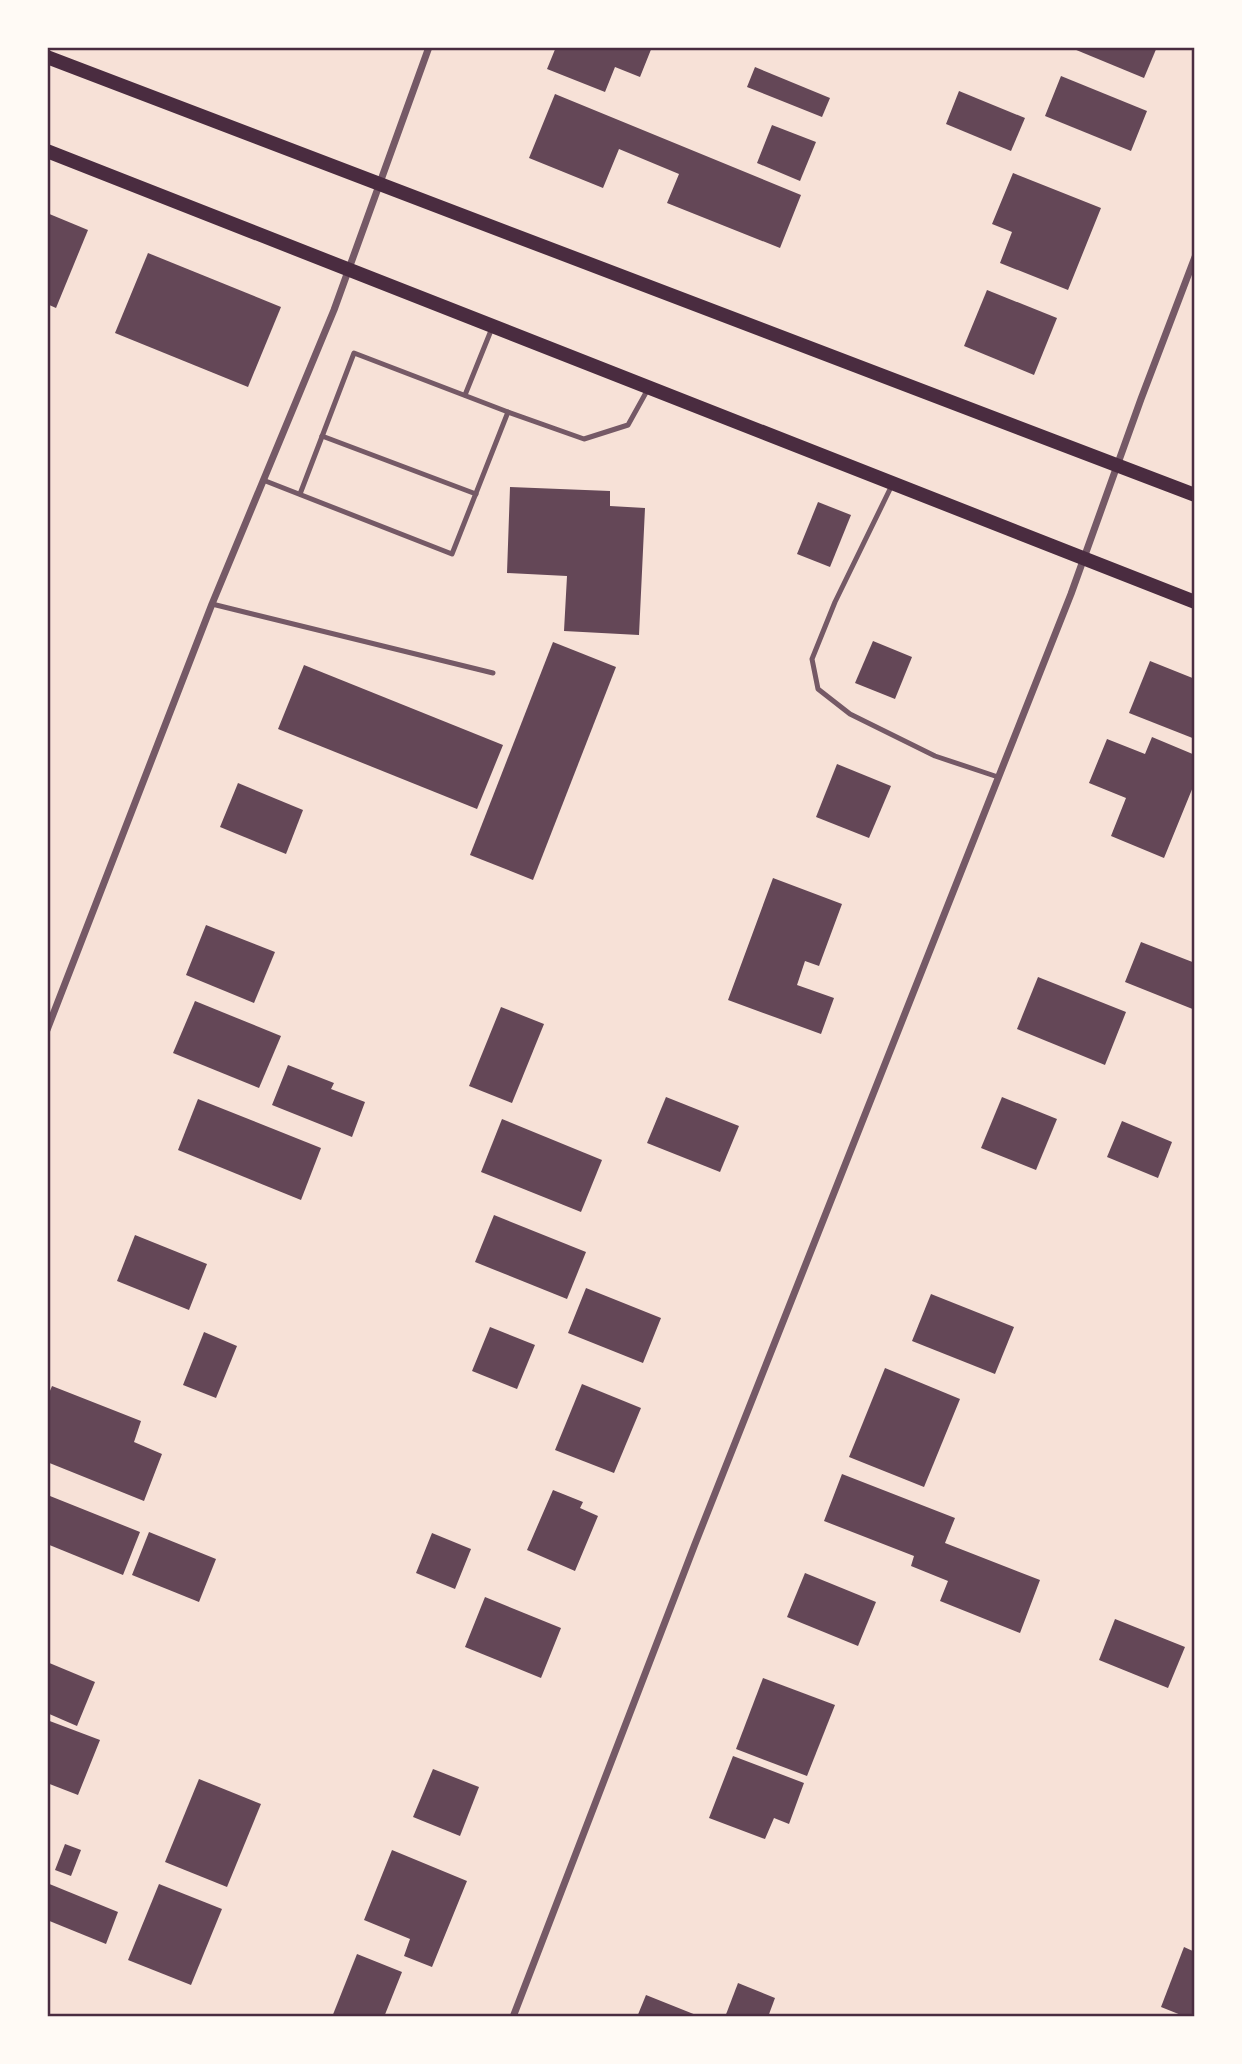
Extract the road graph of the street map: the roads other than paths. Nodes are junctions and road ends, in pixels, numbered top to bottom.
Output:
1 (429, 47) edge
2 (47, 57) edge
3 (47, 151) edge
4 (379, 184) junction
5 (1195, 257) edge
6 (349, 268) junction
7 (493, 325) junction
8 (649, 386) junction
9 (465, 395) junction
10 (508, 412) junction
11 (322, 436) junction
12 (1117, 465) junction
13 (263, 480) junction
14 (894, 482) junction
15 (300, 494) junction
16 (476, 494) junction
17 (1195, 495) edge
18 (1083, 559) junction
19 (1195, 602) edge
20 (212, 604) junction
21 (493, 673) dead end
22 (998, 777) junction
23 (47, 1030) edge
24 (513, 2017) edge

1 - 4 street
2 - 4 main road
3 - 6 main road
4 - 6 street
4 - 12 main road
5 - 12 street
6 - 7 main road
6 - 13 street
7 - 8 main road
7 - 9 lane
8 - 10 lane
8 - 14 main road
9 - 10 lane
9 - 11 lane
10 - 16 lane
11 - 15 lane
11 - 16 lane
12 - 17 main road
12 - 18 street
13 - 15 lane
13 - 20 street
14 - 18 main road
14 - 22 lane
15 - 16 lane
18 - 19 main road
18 - 22 street
20 - 21 lane
20 - 23 street
22 - 24 street

